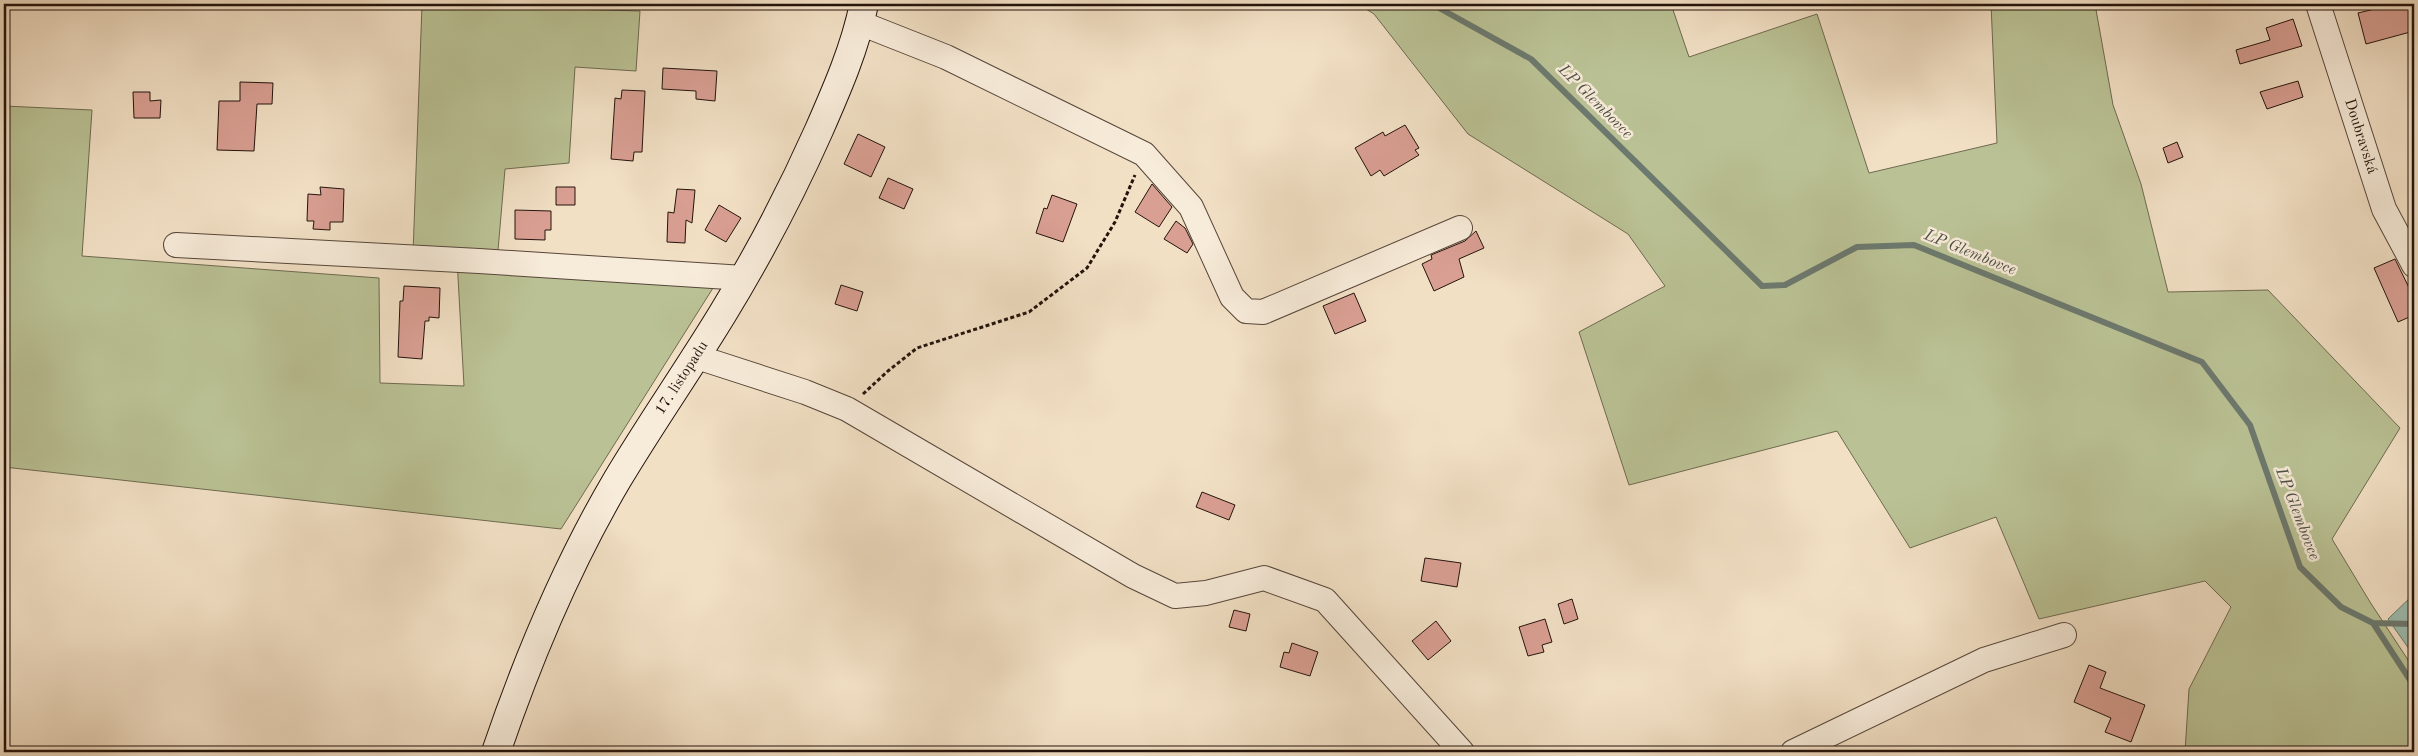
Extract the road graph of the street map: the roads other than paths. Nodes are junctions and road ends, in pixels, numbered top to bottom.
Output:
1 (2318, 4) edge
2 (862, 13) edge
3 (1460, 228) dead end
4 (176, 245) dead end
5 (2414, 264) edge
6 (744, 278) junction
7 (694, 356) junction
8 (2064, 635) dead end
9 (496, 752) edge
10 (1462, 752) edge
11 (1793, 752) edge

1 - 5 street, Doubravská
2 - 3 street
2 - 6 main road, 17. listopadu
4 - 6 street
6 - 7 main road, 17. listopadu
7 - 9 main road, 17. listopadu
7 - 10 street
8 - 11 street

